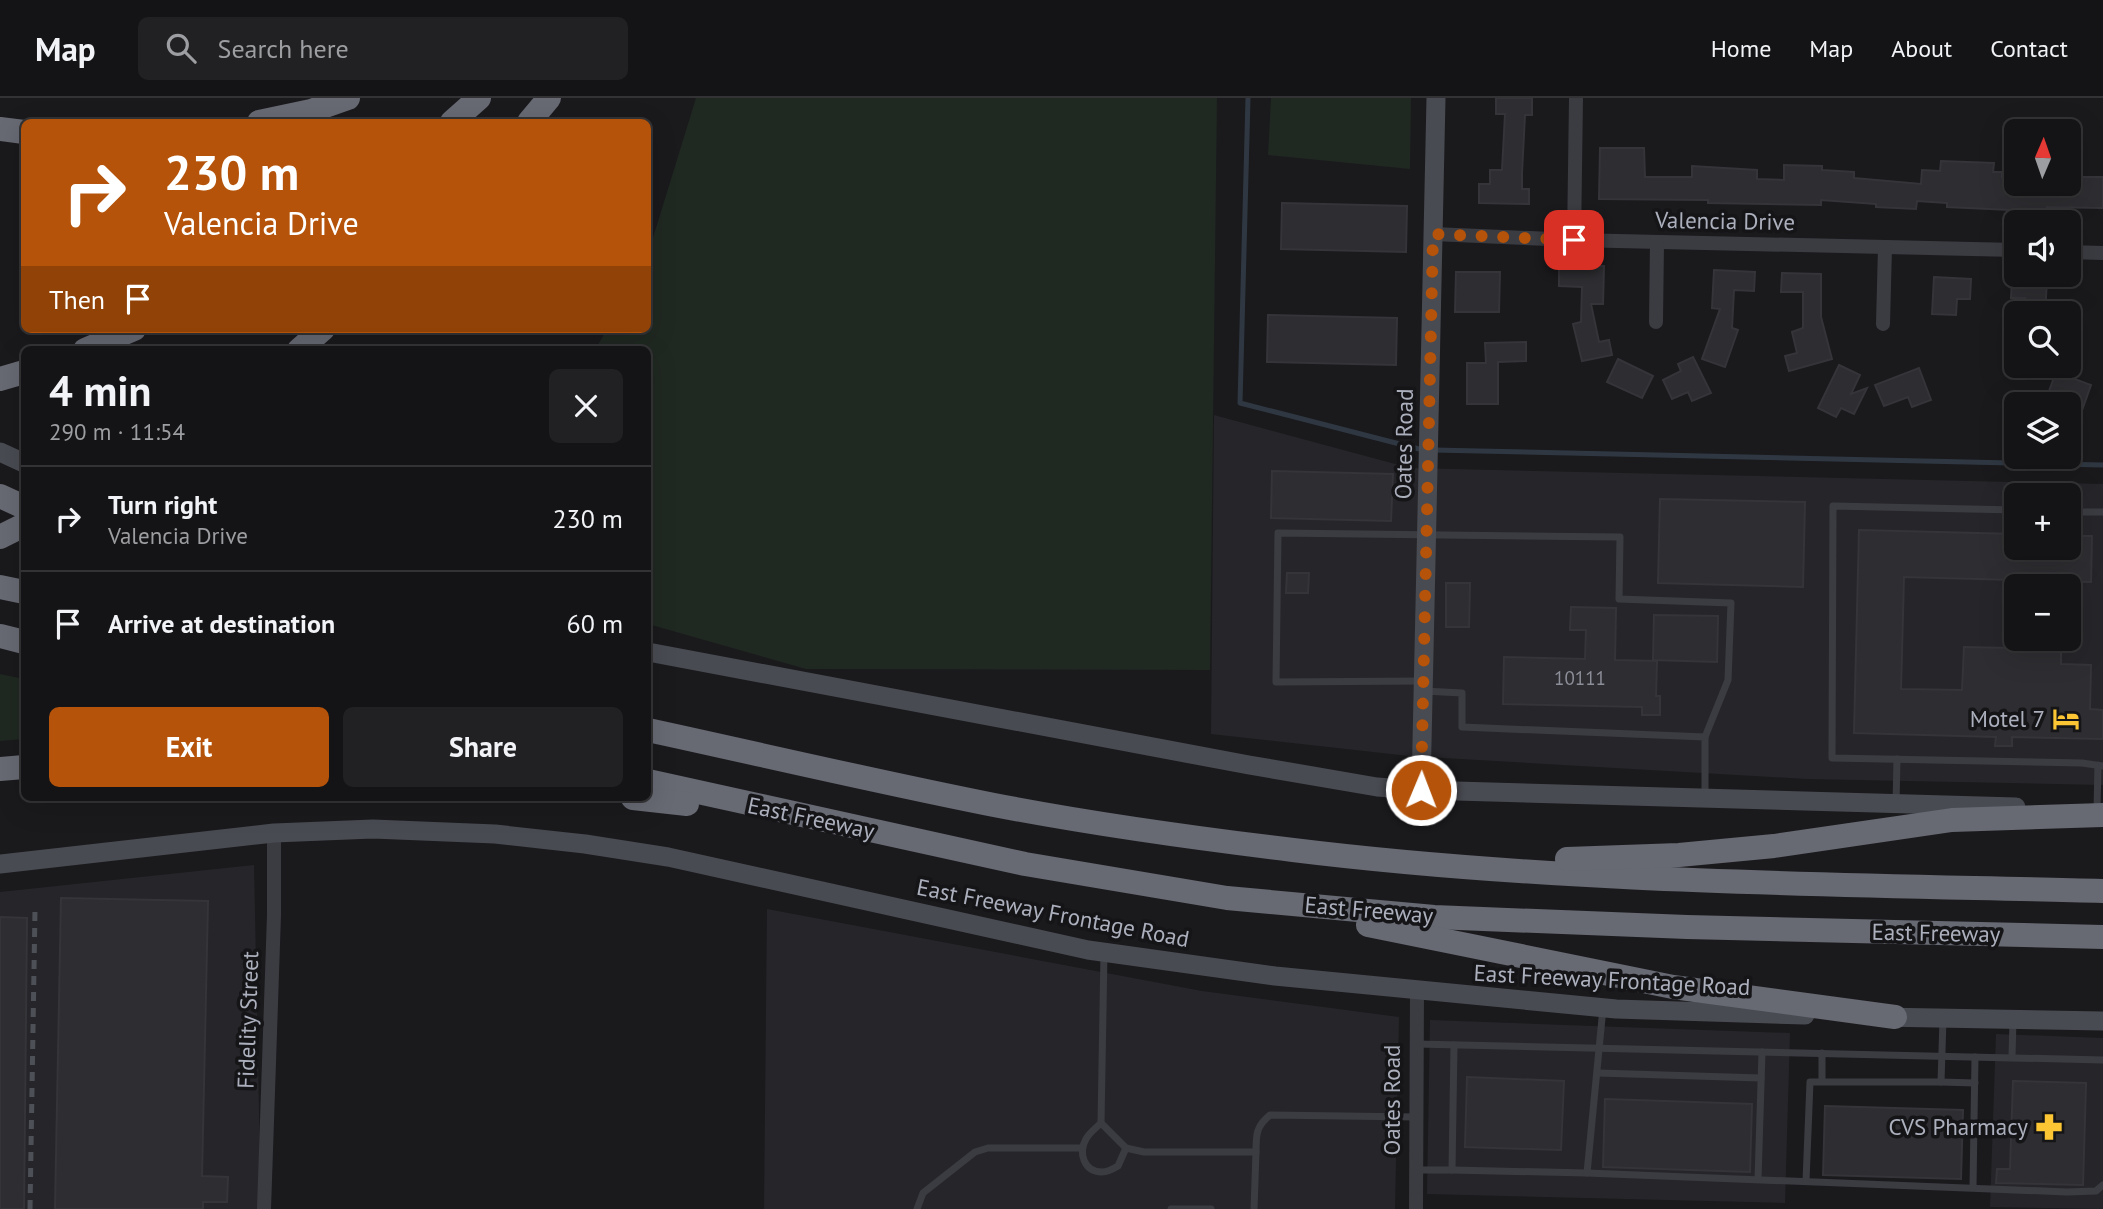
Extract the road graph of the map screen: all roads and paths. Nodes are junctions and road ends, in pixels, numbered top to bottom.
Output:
1 (348, 98) edge
2 (479, 98) edge
3 (549, 98) edge
4 (1436, 98) edge
5 (1576, 98) edge
6 (273, 119) edge
7 (455, 119) edge
8 (532, 119) edge
9 (0, 129) edge
10 (21, 132) edge
11 (1433, 234) junction
12 (1574, 240) junction
13 (1657, 242) junction
14 (1885, 247) junction
15 (2004, 250) edge
16 (2081, 252) edge
17 (2103, 253) edge
18 (1656, 322) dead end
19 (1883, 324) dead end
20 (125, 333) edge
21 (318, 333) edge
22 (96, 346) edge
23 (304, 346) edge
24 (21, 373) edge
25 (0, 379) edge
26 (0, 452) edge
27 (21, 462) edge
28 (0, 496) edge
29 (21, 506) edge
30 (2004, 510) edge
31 (2081, 512) edge
32 (2103, 512) edge
33 (21, 526) edge
34 (1427, 533) junction
35 (0, 537) edge
36 (0, 587) edge
37 (21, 591) edge
38 (651, 653) edge
39 (1423, 686) junction
40 (651, 731) edge
41 (1705, 737) junction
42 (1897, 759) junction
43 (2100, 766) edge
44 (21, 767) edge
45 (0, 769) edge
46 (651, 782) edge
47 (1421, 790) junction
48 (1705, 798) junction
49 (651, 800) edge
50 (1896, 804) junction
51 (2101, 811) edge
52 (812, 818) junction
53 (274, 832) junction
54 (0, 864) edge
55 (1435, 864) junction
56 (2103, 891) edge
57 (1227, 898) junction
58 (2103, 937) edge
59 (1104, 952) junction
60 (1416, 991) junction
61 (1603, 1008) junction
62 (1895, 1017) junction
63 (1943, 1018) junction
64 (2013, 1020) junction
65 (2103, 1021) edge
66 (1416, 1044) junction
67 (1454, 1045) junction
68 (1600, 1048) junction
69 (1762, 1052) junction
70 (1822, 1053) junction
71 (1942, 1056) junction
72 (1975, 1057) junction
73 (2012, 1057) junction
74 (2103, 1060) edge
75 (1598, 1073) junction
76 (1762, 1078) junction
77 (1822, 1082) junction
78 (1941, 1082) junction
79 (1975, 1083) junction
80 (1416, 1117) junction
81 (1101, 1123) junction
82 (1126, 1148) junction
83 (1082, 1149) junction
84 (1256, 1152) junction
85 (1416, 1170) junction
86 (1452, 1170) junction
87 (1587, 1173) junction
88 (1758, 1179) junction
89 (1806, 1181) junction
90 (2103, 1185) edge
91 (1973, 1187) junction
92 (264, 1209) edge
93 (917, 1209) edge
94 (1171, 1209) edge
95 (1211, 1209) edge
96 (1254, 1209) edge
97 (1416, 1209) edge

1 - 6 highway
2 - 7 highway
3 - 8 highway
4 - 11 main road, Oates Road
5 - 12 street
9 - 10 highway
11 - 12 street, Valencia Drive
11 - 34 main road, Oates Road
12 - 13 street, Valencia Drive
13 - 14 street, Valencia Drive
13 - 18 street
14 - 15 street, Valencia Drive
14 - 19 street
16 - 17 street
20 - 22 highway
21 - 23 highway
24 - 25 highway
26 - 27 main road
28 - 29 highway
30 - 42 lane
31 - 32 lane
33 - 35 highway
34 - 39 main road, Oates Road
34 - 39 lane
34 - 41 lane
36 - 37 highway
38 - 47 main road
39 - 41 lane
39 - 47 main road, Oates Road
40 - 55 highway, East Freeway
41 - 48 lane
42 - 43 lane
42 - 50 lane
43 - 51 lane
44 - 45 highway
46 - 52 highway, East Freeway
47 - 48 main road
48 - 50 main road
49 - 52 highway
50 - 51 main road
51 - 55 highway
52 - 57 highway, East Freeway
53 - 54 main road, East Freeway Frontage Road
53 - 59 main road, East Freeway Frontage Road
53 - 92 street, Fidelity Street
55 - 56 highway, East Freeway
57 - 58 highway, East Freeway
57 - 62 highway
59 - 60 main road, East Freeway Frontage Road
59 - 81 lane
60 - 61 main road, East Freeway Frontage Road
60 - 66 street, Oates Road
61 - 62 main road, East Freeway Frontage Road
61 - 68 lane
62 - 63 main road, East Freeway Frontage Road
63 - 64 main road, East Freeway Frontage Road
63 - 71 lane
64 - 65 main road, East Freeway Frontage Road
64 - 73 lane
66 - 67 lane
66 - 80 street, Oates Road
67 - 68 lane
67 - 86 lane
68 - 69 lane
68 - 75 lane
69 - 70 lane
69 - 76 lane
70 - 71 lane
70 - 77 lane
71 - 72 lane
71 - 78 lane
72 - 73 lane
72 - 79 lane
73 - 74 lane
75 - 76 lane
75 - 87 lane
76 - 88 lane
77 - 78 lane
77 - 89 lane
78 - 79 lane
79 - 91 lane
80 - 84 lane
80 - 85 street, Oates Road
81 - 82 lane
81 - 83 lane
82 - 83 lane
82 - 84 lane
83 - 93 lane
84 - 96 lane
85 - 86 lane
85 - 97 street, Oates Road
86 - 87 lane
87 - 88 lane
88 - 89 lane
89 - 91 lane
90 - 91 lane
94 - 95 lane

